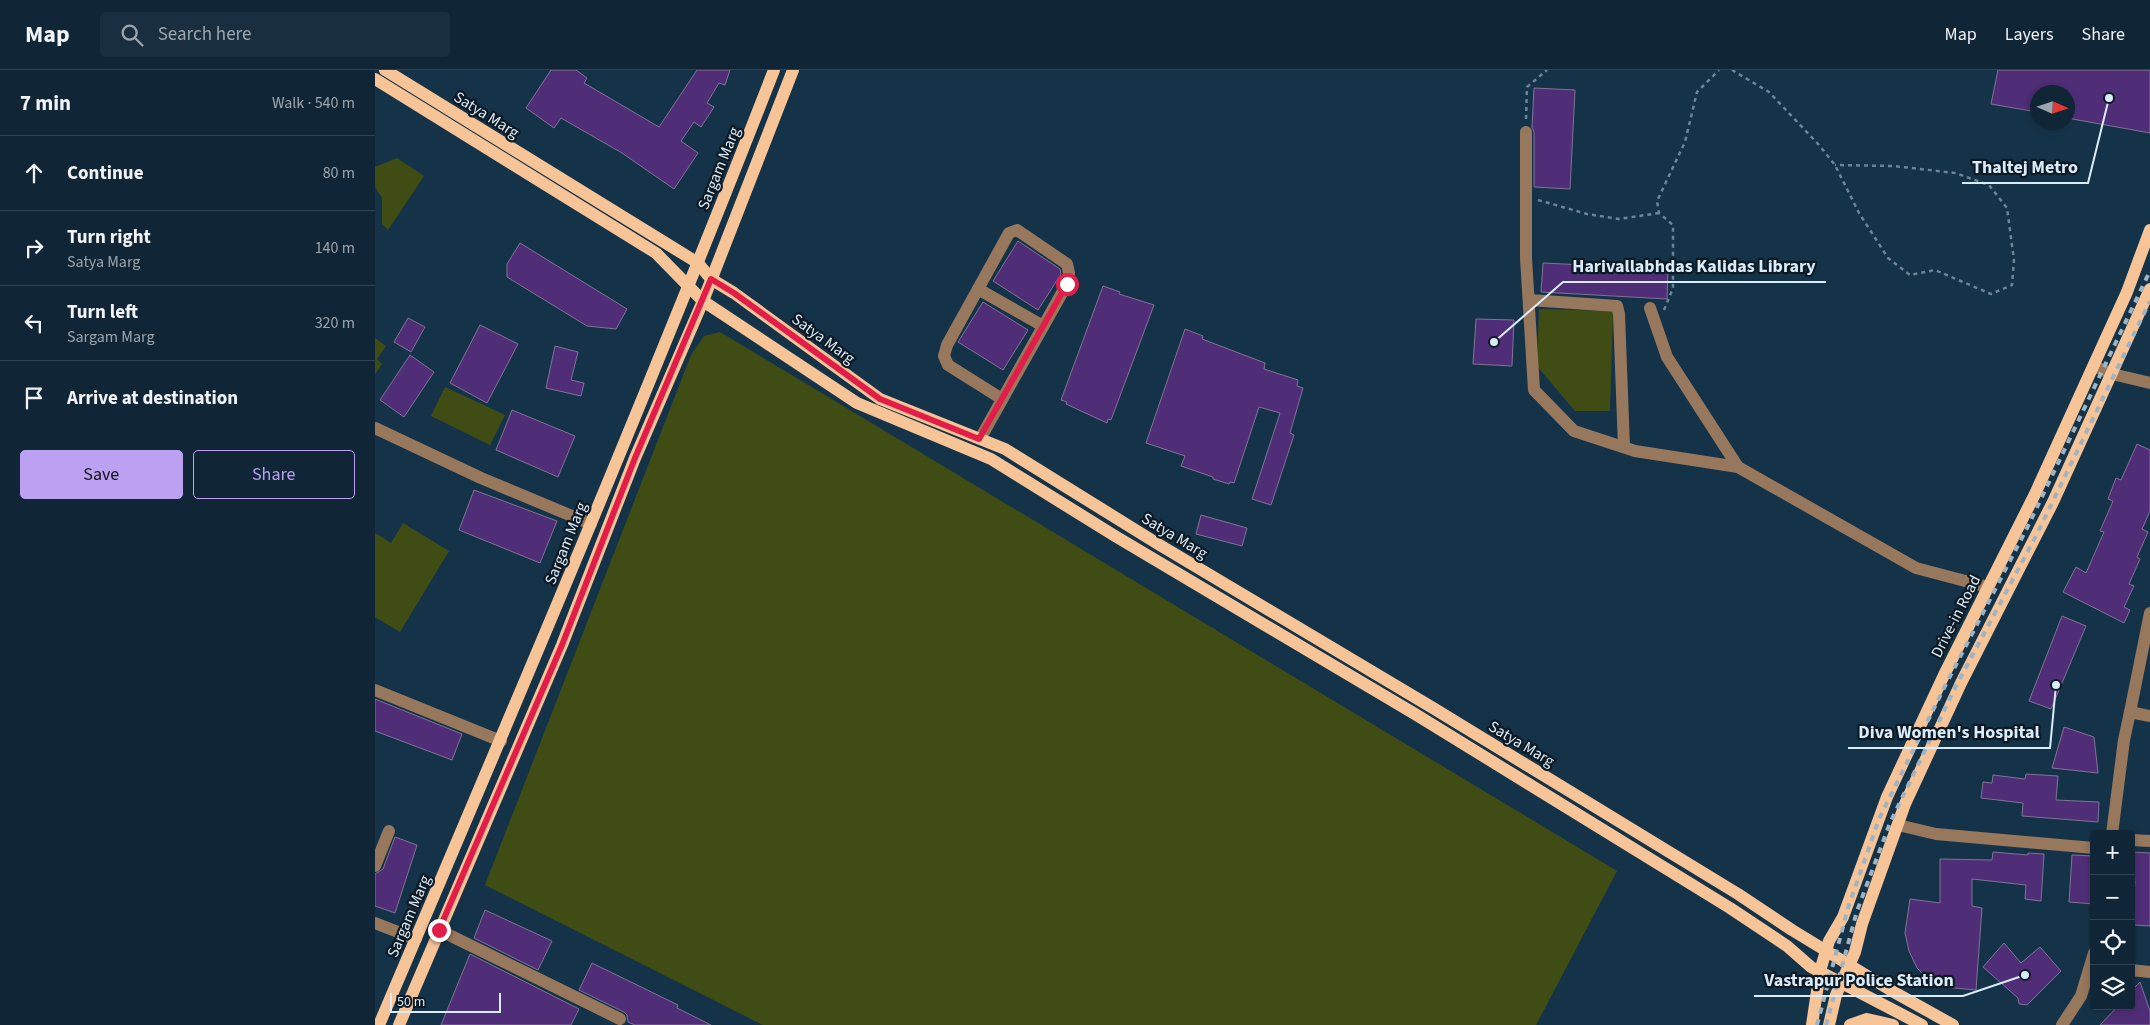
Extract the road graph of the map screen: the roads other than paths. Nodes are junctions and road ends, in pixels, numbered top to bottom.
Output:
1 (385, 70) edge
2 (774, 70) edge
3 (793, 70) edge
4 (375, 79) edge
5 (1526, 132) road end
6 (2150, 230) edge
7 (698, 263) junction
8 (711, 279) junction
9 (689, 285) junction
10 (978, 289) junction
11 (2150, 289) edge
12 (1529, 300) junction
13 (703, 301) junction
14 (1650, 308) dead end
15 (1043, 326) junction
16 (2093, 366) junction
17 (2111, 374) junction
18 (2150, 383) edge
19 (1002, 399) junction
20 (375, 428) edge
21 (979, 439) junction
22 (1624, 447) junction
23 (1738, 467) junction
24 (1085, 499) junction
25 (1076, 511) junction
26 (591, 524) junction
27 (1988, 587) junction
28 (2150, 613) edge
29 (375, 690) edge
30 (2130, 712) junction
31 (2150, 716) edge
32 (501, 741) junction
33 (1897, 825) junction
34 (2113, 830) edge
35 (389, 831) dead end
36 (2135, 840) edge
37 (2150, 841) edge
38 (2090, 848) edge
39 (375, 866) edge
40 (375, 923) edge
41 (439, 930) junction
42 (416, 939) junction
43 (1826, 949) junction
44 (1849, 964) junction
45 (2091, 965) edge
46 (2135, 970) edge
47 (1820, 971) junction
48 (2150, 972) edge
49 (1841, 983) junction
50 (620, 1019) dead end
51 (1853, 1024) edge
52 (379, 1025) edge
53 (399, 1025) edge
54 (1812, 1025) edge
55 (1829, 1025) edge
56 (1893, 1025) edge
57 (1922, 1025) edge
58 (1953, 1025) edge
59 (2062, 1025) edge

1 - 7 main road, Satya Marg
2 - 7 main road, Sargam Marg
3 - 8 main road, Sargam Marg
4 - 9 main road, Satya Marg
5 - 12 street
6 - 16 main road, Drive-in Road
7 - 8 main road, Satya Marg
7 - 9 main road, Sargam Marg
8 - 13 main road, Sargam Marg
8 - 21 main road, Satya Marg
9 - 13 main road, Satya Marg
9 - 26 main road, Sargam Marg
10 - 15 street
10 - 15 street
10 - 19 street
11 - 17 main road
12 - 22 street
12 - 22 street
13 - 25 main road, Satya Marg
13 - 41 main road, Sargam Marg
14 - 23 street
15 - 19 street
16 - 17 street
16 - 27 main road, Drive-in Road
17 - 18 street
17 - 33 main road
19 - 21 street
20 - 26 street
21 - 24 main road, Satya Marg
22 - 23 street
23 - 27 street
24 - 25 main road
24 - 43 main road, Satya Marg
25 - 47 main road, Satya Marg
26 - 32 main road, Sargam Marg
27 - 43 main road, Drive-in Road
28 - 30 street
29 - 32 street
30 - 31 street
30 - 34 street
32 - 42 main road, Sargam Marg
33 - 38 street
33 - 44 main road
35 - 39 street
36 - 37 street
40 - 42 street
41 - 50 street
41 - 53 main road, Sargam Marg
42 - 52 main road, Sargam Marg
43 - 44 main road, Satya Marg
43 - 47 main road, Drive-in Road
44 - 49 main road
44 - 58 main road, Satya Marg
45 - 59 street
46 - 48 street
47 - 49 main road, Satya Marg
47 - 54 main road, Drive-in Road
49 - 55 main road
49 - 57 main road, Satya Marg
51 - 56 main road

